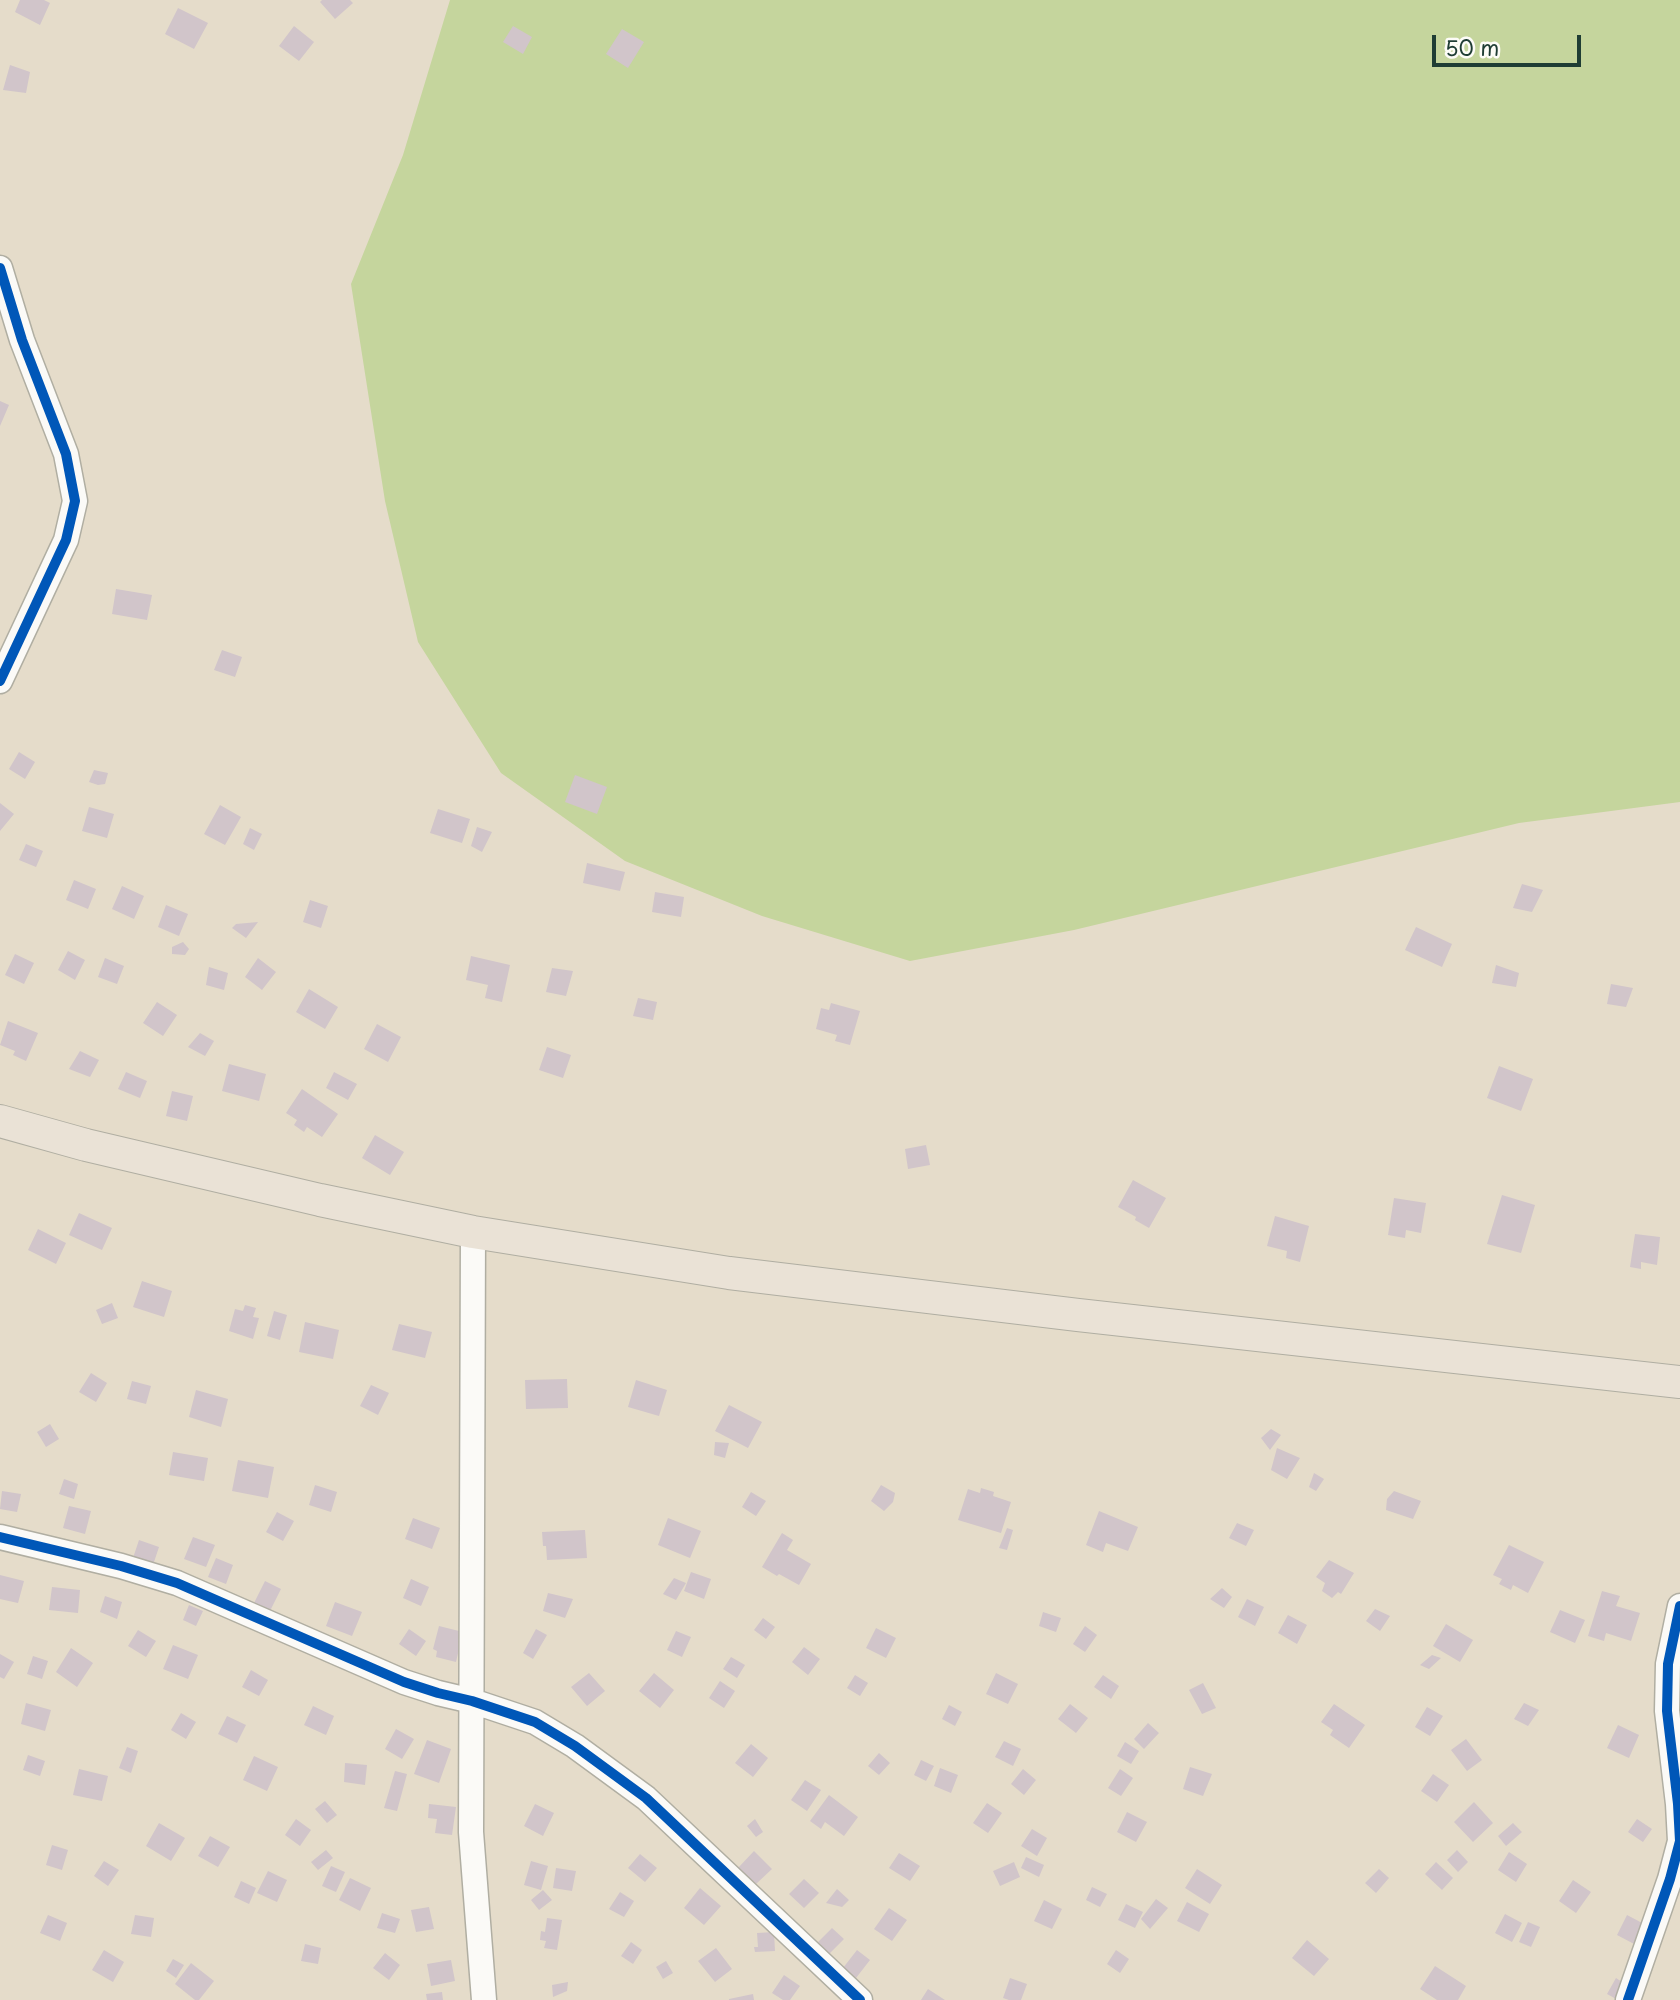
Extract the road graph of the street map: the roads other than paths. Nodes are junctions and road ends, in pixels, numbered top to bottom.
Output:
1 (0, 268) edge
2 (0, 681) edge
3 (0, 1121) edge
4 (473, 1232) junction
5 (1680, 1382) edge
6 (0, 1537) edge
7 (1680, 1606) edge
8 (472, 1701) junction
9 (484, 2000) edge
10 (860, 2000) edge
11 (1628, 2000) edge

1 - 2 street
3 - 4 main road
4 - 5 main road
4 - 8 street
6 - 8 street
7 - 11 street
8 - 9 street
8 - 10 street

